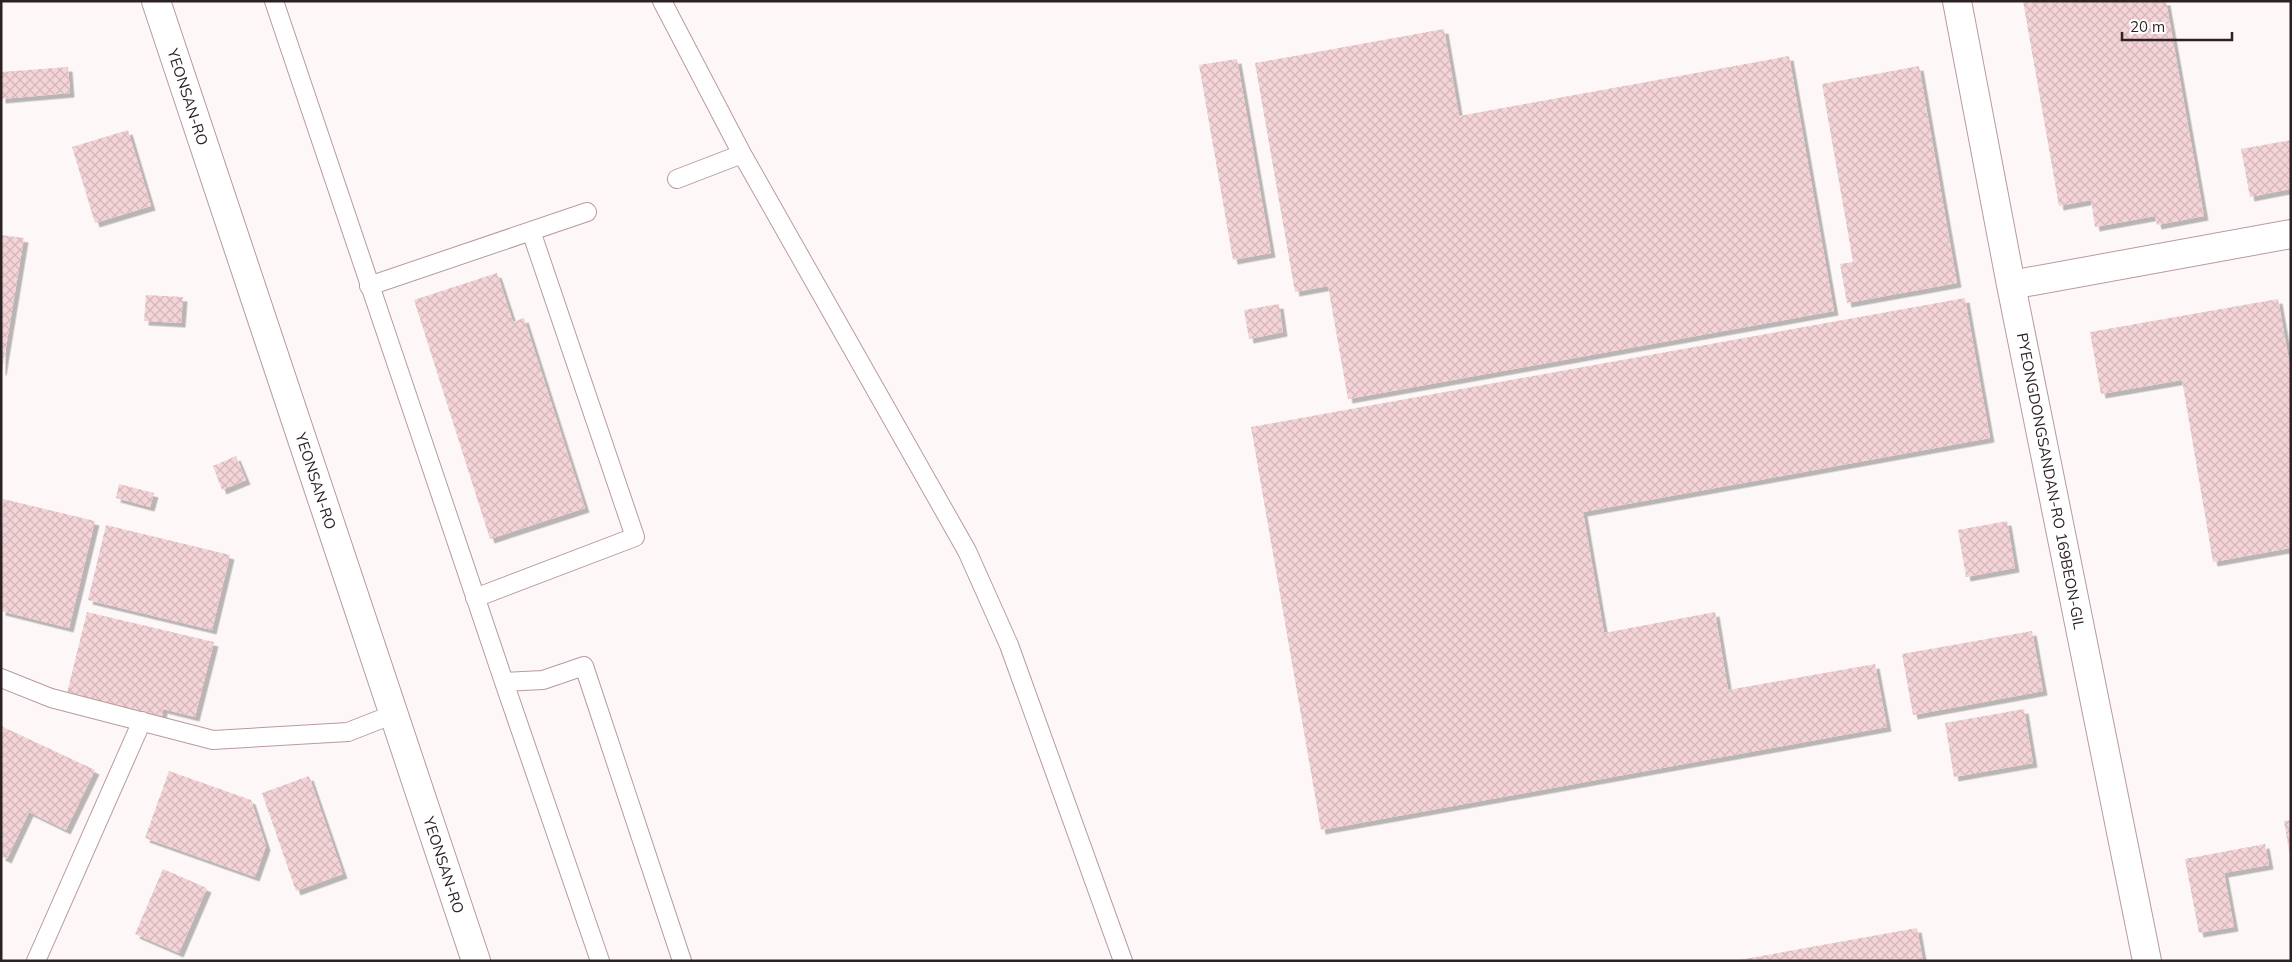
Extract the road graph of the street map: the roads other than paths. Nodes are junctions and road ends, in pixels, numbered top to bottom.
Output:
1 (156, 1) edge
2 (274, 1) edge
3 (662, 1) edge
4 (1957, 1) edge
5 (742, 154) junction
6 (677, 178) dead end
7 (587, 212) dead end
8 (531, 231) junction
9 (2291, 234) edge
10 (2011, 285) junction
11 (369, 286) junction
12 (476, 598) junction
13 (1, 678) edge
14 (504, 682) junction
15 (394, 714) junction
16 (142, 721) junction
17 (36, 961) edge
18 (476, 961) edge
19 (600, 961) edge
20 (682, 961) edge
21 (1123, 961) edge
22 (2147, 961) edge

1 - 15 street, YEONSAN-RO
2 - 11 lane
3 - 5 lane
4 - 10 street, PYEONGDONGSANDAN-RO 169BEON-GIL
5 - 6 lane
5 - 21 lane
7 - 8 lane
8 - 11 lane
8 - 12 lane
9 - 10 street
10 - 22 street, PYEONGDONGSANDAN-RO 169BEON-GIL
11 - 12 lane
12 - 14 lane
13 - 16 lane
14 - 19 lane
14 - 20 lane
15 - 16 lane
15 - 18 street, YEONSAN-RO
16 - 17 lane

